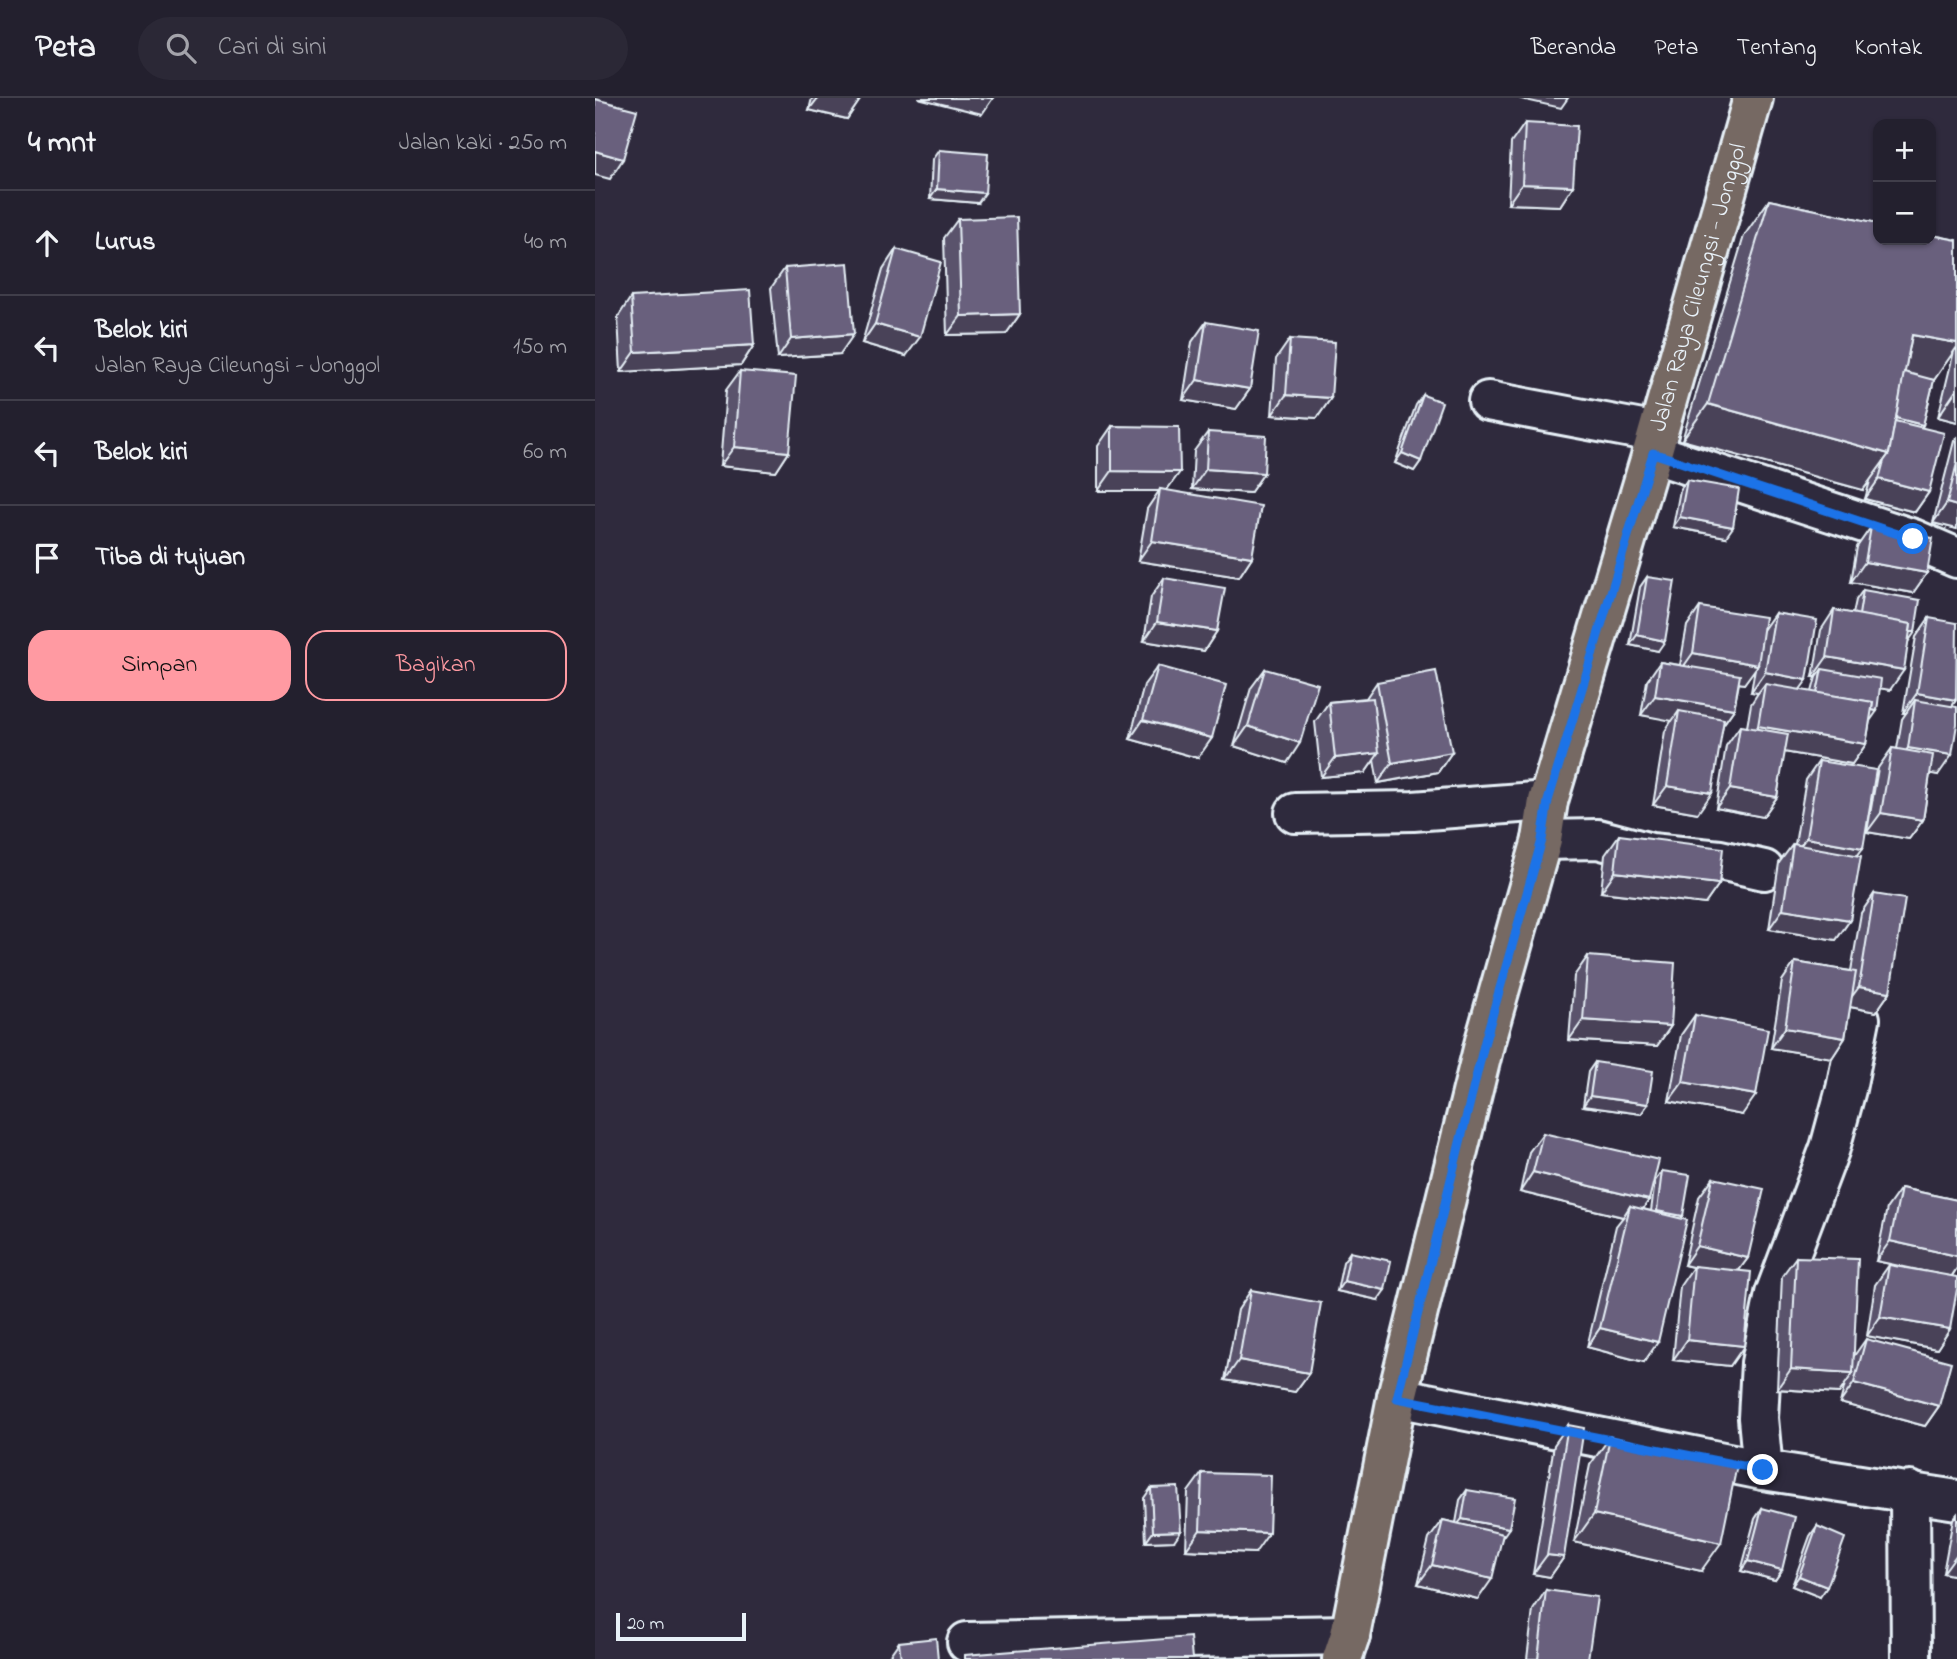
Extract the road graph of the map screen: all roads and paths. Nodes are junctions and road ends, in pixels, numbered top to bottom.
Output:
1 (1753, 98) edge
2 (1488, 401) dead end
3 (1655, 443) junction
4 (1957, 558) edge
5 (1548, 801) junction
6 (1295, 813) dead end
7 (1542, 840) junction
8 (1764, 870) dead end
9 (1860, 1019) dead end
10 (1397, 1398) junction
11 (1763, 1470) junction
12 (1910, 1491) junction
13 (1957, 1500) edge
14 (967, 1642) dead end
15 (1346, 1647) edge
16 (1200, 1649) edge
17 (1911, 1659) edge

1 - 3 main road, Jalan Raya Cileungsi - Jonggol
2 - 3 street
3 - 4 street
3 - 5 main road, Jalan Raya Cileungsi - Jonggol
5 - 6 street
5 - 7 main road, Jalan Raya Cileungsi - Jonggol
7 - 8 street
7 - 10 main road, Jalan Raya Cileungsi - Jonggol
9 - 11 street
10 - 11 street
10 - 15 main road, Jalan Raya Cileungsi - Jonggol
11 - 12 street
12 - 13 street
12 - 17 street
14 - 16 street
15 - 16 street

